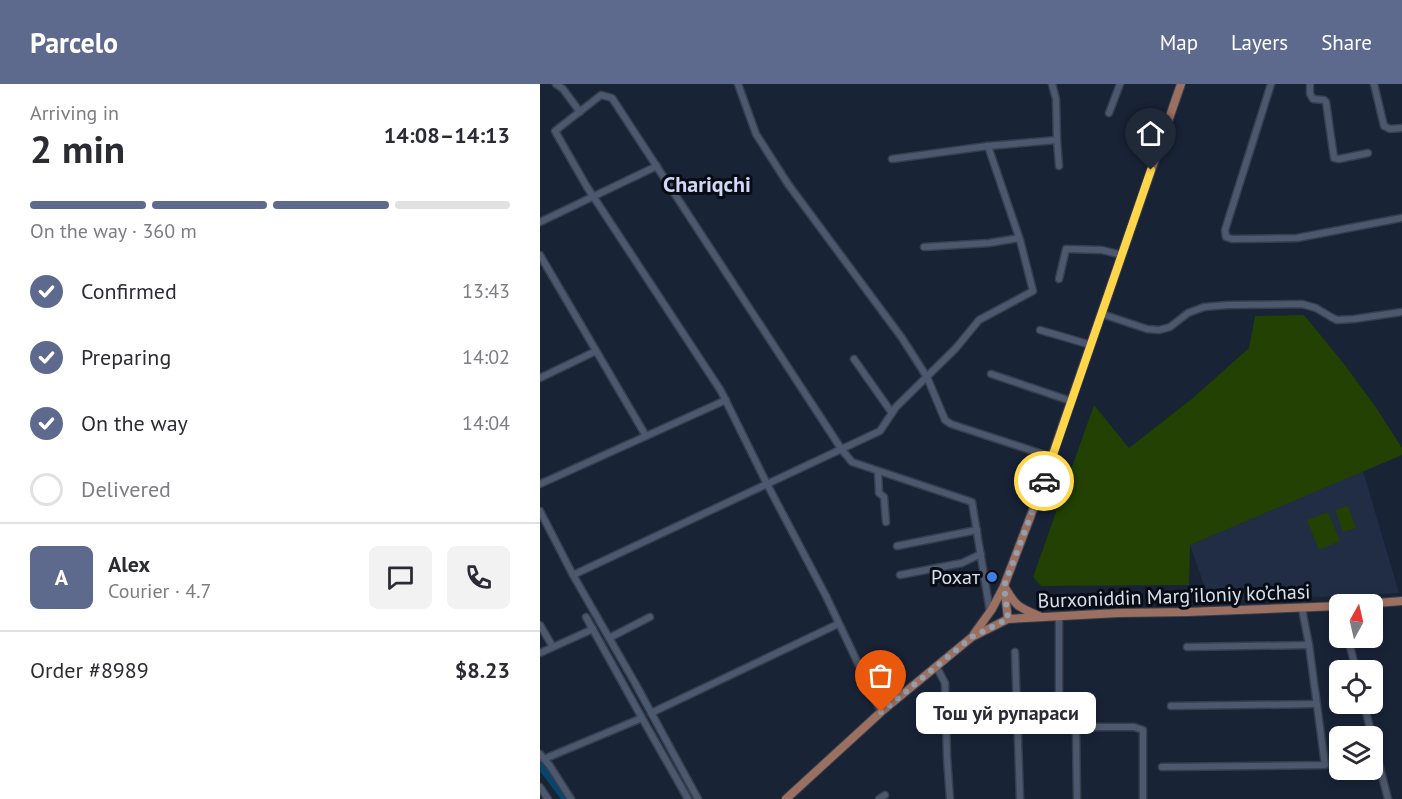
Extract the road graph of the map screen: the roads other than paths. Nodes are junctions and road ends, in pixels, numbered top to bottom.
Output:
1 (556, 84) edge
2 (738, 84) edge
3 (1052, 84) edge
4 (1119, 84) edge
5 (1181, 84) edge
6 (1271, 84) edge
7 (1310, 84) edge
8 (1374, 84) edge
9 (580, 112) junction
10 (1109, 113) dead end
11 (1402, 128) edge
12 (1058, 140) junction
13 (988, 146) junction
14 (1368, 153) dead end
15 (892, 159) dead end
16 (657, 166) junction
17 (1059, 166) dead end
18 (594, 197) junction
19 (1402, 218) edge
20 (540, 222) edge
21 (1019, 238) junction
22 (924, 247) dead end
23 (540, 255) edge
24 (1122, 255) junction
25 (1059, 279) dead end
26 (1402, 312) edge
27 (1102, 314) junction
28 (1040, 330) dead end
29 (1091, 345) junction
30 (596, 351) junction
31 (854, 359) dead end
32 (991, 374) dead end
33 (927, 377) junction
34 (540, 378) edge
35 (726, 400) junction
36 (1071, 401) junction
37 (892, 413) junction
38 (646, 436) junction
39 (842, 450) junction
40 (1052, 457) junction
41 (878, 471) junction
42 (540, 484) edge
43 (767, 484) junction
44 (540, 511) edge
45 (886, 522) dead end
46 (977, 530) junction
47 (897, 546) dead end
48 (981, 554) junction
49 (573, 575) junction
50 (900, 576) dead end
51 (1004, 586) junction
52 (1402, 602) edge
53 (1383, 603) edge
54 (1329, 607) edge
55 (1302, 609) junction
56 (990, 612) junction
57 (1040, 616) junction
58 (1059, 616) junction
59 (586, 617) dead end
60 (651, 618) dead end
61 (1008, 619) junction
62 (838, 624) junction
63 (540, 626) edge
64 (593, 629) junction
65 (972, 637) junction
66 (609, 638) junction
67 (1309, 645) junction
68 (553, 647) junction
69 (1187, 647) dead end
70 (1015, 652) dead end
71 (540, 653) edge
72 (936, 666) junction
73 (1316, 704) junction
74 (1171, 706) dead end
75 (881, 712) junction
76 (651, 713) junction
77 (642, 718) junction
78 (1076, 727) junction
79 (542, 756) edge
80 (1162, 767) dead end
81 (1383, 780) edge
82 (540, 788) edge
83 (789, 798) edge
84 (549, 799) edge
85 (571, 799) edge
86 (688, 799) edge
87 (698, 799) edge
88 (950, 799) edge
89 (1020, 799) edge
90 (1077, 799) edge
91 (1143, 799) edge
92 (1388, 799) edge

1 - 9 street
2 - 33 street
3 - 12 street
4 - 10 street
5 - 24 main road
6 - 19 street
7 - 14 street
8 - 11 street
9 - 16 street
9 - 18 street
12 - 13 street
12 - 17 street
13 - 15 street
13 - 21 street
16 - 18 street
16 - 39 street
18 - 20 street
18 - 35 street
21 - 22 street
21 - 33 street
23 - 30 street
24 - 25 street
24 - 27 main road
26 - 27 street
27 - 29 main road
28 - 29 street
29 - 36 main road
30 - 34 street
30 - 38 street
31 - 37 street
32 - 36 street
33 - 37 street
33 - 40 street
35 - 38 street
35 - 43 street
36 - 40 main road
37 - 39 street
38 - 42 street
39 - 41 street
39 - 43 street
40 - 51 main road
41 - 45 street
41 - 46 street
43 - 49 street
43 - 62 street
44 - 49 street
46 - 47 street
46 - 48 street
48 - 50 street
48 - 56 street
49 - 66 street
51 - 56 main road
51 - 57 main road
51 - 61 main road
52 - 53 main road
54 - 55 main road, Burxoniddin Marg’iloniy ko’chasi
55 - 58 main road, Burxoniddin Marg’iloniy ko’chasi
55 - 67 street
56 - 65 main road
57 - 58 main road, Burxoniddin Marg’iloniy ko’chasi
57 - 61 main road, Burxoniddin Marg’iloniy ko’chasi
58 - 78 street
59 - 64 street
60 - 66 street
61 - 65 main road, Burxoniddin Marg’iloniy ko’chasi
62 - 75 street
62 - 76 street
63 - 68 street
64 - 68 street
64 - 77 street
65 - 72 main road, Burxoniddin Marg’iloniy ko’chasi
66 - 76 street
67 - 69 street
67 - 73 street
68 - 71 street
70 - 89 street
72 - 75 main road, Burxoniddin Marg’iloniy ko’chasi
72 - 88 street
73 - 74 street
73 - 80 street
75 - 83 main road, Burxoniddin Marg’iloniy ko’chasi
76 - 87 street
77 - 79 street
77 - 86 street
78 - 90 street
78 - 91 street
79 - 85 street
81 - 92 street
82 - 84 street

